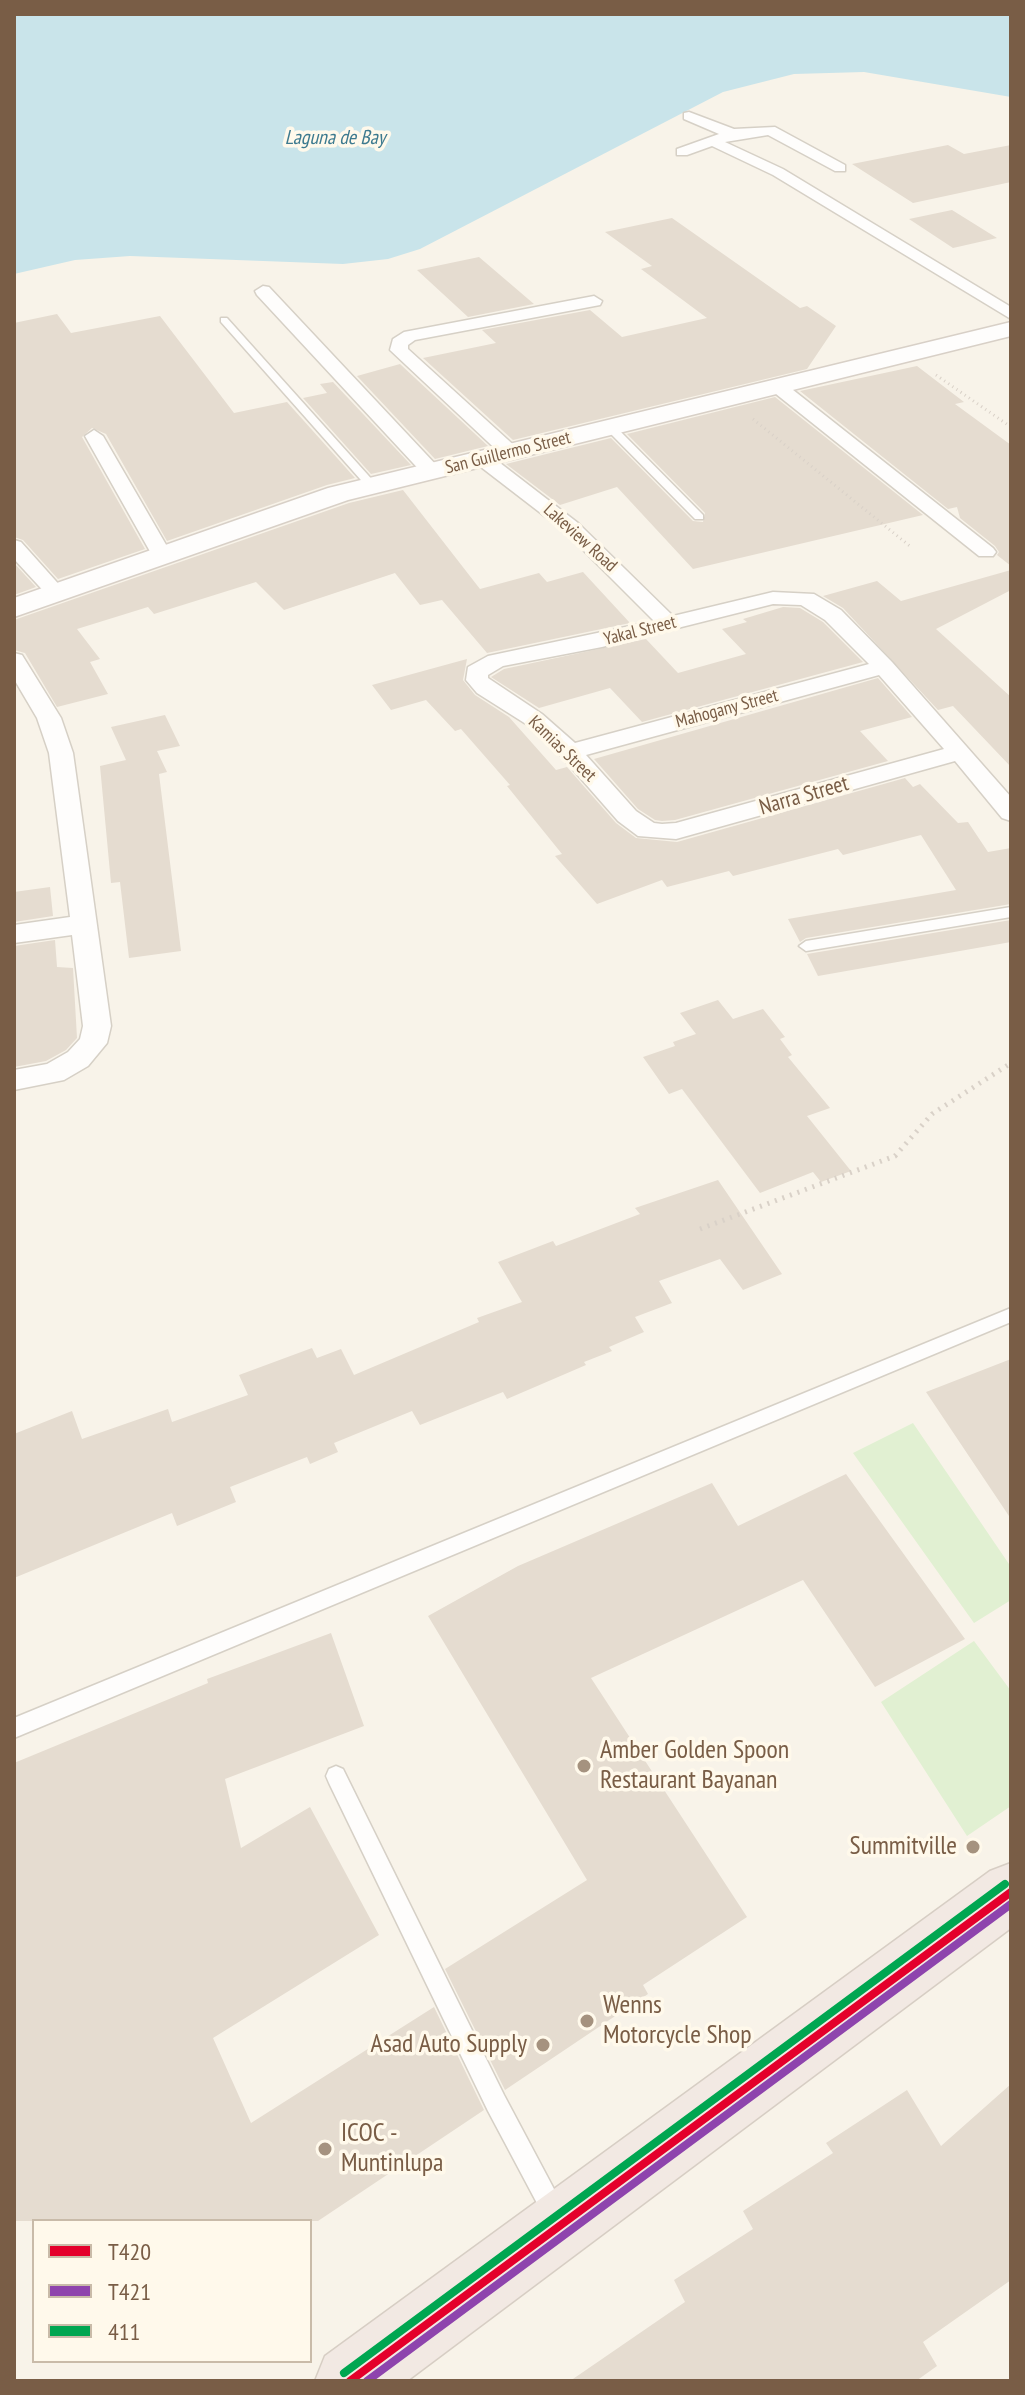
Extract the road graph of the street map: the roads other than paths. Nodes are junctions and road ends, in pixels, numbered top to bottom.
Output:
1 (689, 116) dead end
2 (732, 134) junction
3 (712, 141) junction
4 (682, 152) dead end
5 (840, 168) dead end
6 (263, 291) dead end
7 (594, 301) dead end
8 (1011, 314) edge
9 (224, 320) dead end
10 (1011, 329) edge
11 (777, 386) junction
12 (611, 428) junction
13 (94, 436) dead end
14 (511, 453) junction
15 (484, 460) junction
16 (432, 472) junction
17 (372, 486) junction
18 (699, 517) dead end
19 (14, 546) edge
20 (986, 552) dead end
21 (162, 555) junction
22 (56, 593) junction
23 (14, 608) edge
24 (669, 624) junction
25 (14, 660) edge
26 (884, 667) junction
27 (476, 672) joint
28 (570, 752) junction
29 (960, 752) junction
30 (1011, 813) edge
31 (647, 830) joint
32 (1011, 912) edge
33 (84, 924) junction
34 (14, 934) edge
35 (806, 946) dead end
36 (14, 1080) edge
37 (1011, 1315) edge
38 (14, 1728) edge
39 (336, 1776) dead end
40 (1011, 1892) edge
41 (561, 2226) junction
42 (350, 2381) edge

1 - 2 street
2 - 3 street
2 - 5 street
3 - 4 street
3 - 8 street
6 - 16 street
7 - 14 street
9 - 17 lane
10 - 11 main road, San Guillermo Street
11 - 12 main road, San Guillermo Street
11 - 20 street
12 - 14 main road, San Guillermo Street
12 - 18 lane
13 - 21 street
14 - 15 main road, San Guillermo Street
15 - 16 main road, San Guillermo Street
15 - 24 street, Lakeview Road
16 - 17 main road, San Guillermo Street
17 - 21 main road, San Guillermo Street
19 - 22 street
21 - 22 main road, San Guillermo Street
22 - 23 main road, San Guillermo Street
24 - 26 street, Yakal Street
24 - 27 street, Yakal Street
25 - 33 street
26 - 28 street, Mahogany Street
26 - 29 street
27 - 28 street, Kamias Street
28 - 31 street, Kamias Street
29 - 30 street
29 - 31 street, Narra Street
32 - 35 lane
33 - 34 street
33 - 36 street
37 - 38 lane
39 - 41 lane
40 - 41 highway
41 - 42 highway

